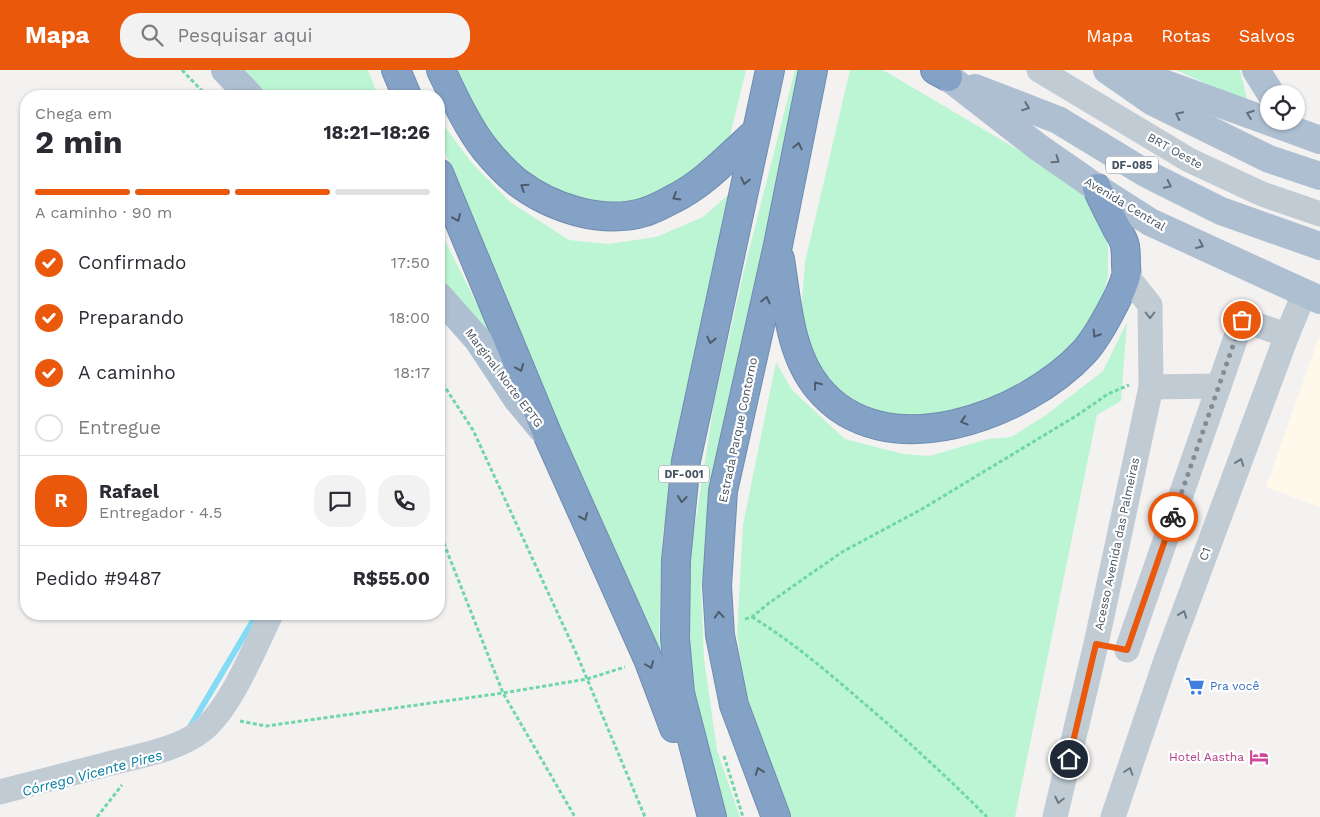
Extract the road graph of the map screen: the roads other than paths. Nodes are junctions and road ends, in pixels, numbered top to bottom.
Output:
1 (225, 70) edge
2 (396, 70) edge
3 (441, 70) edge
4 (770, 70) edge
5 (814, 70) edge
6 (1040, 70) edge
7 (1107, 70) edge
8 (1127, 70) edge
9 (1256, 70) edge
10 (942, 74) edge
11 (1265, 85) edge
12 (244, 90) edge
13 (404, 90) edge
14 (755, 133) junction
15 (1309, 133) edge
16 (1320, 176) edge
17 (445, 187) edge
18 (1096, 188) junction
19 (1320, 214) edge
20 (778, 245) junction
21 (1320, 246) edge
22 (1126, 275) junction
23 (1312, 297) edge
24 (445, 303) edge
25 (1287, 335) junction
26 (1151, 382) junction
27 (1219, 386) junction
28 (549, 438) junction
29 (268, 620) edge
30 (1096, 644) junction
31 (1127, 650) junction
32 (1166, 660) junction
33 (0, 792) edge
34 (708, 817) edge
35 (712, 817) edge
36 (776, 817) edge
37 (1056, 817) edge
38 (1113, 817) edge

1 - 12 main road
2 - 13 highway
14 -> 3 highway
4 - 14 highway, DF-001
20 -> 5 highway, Estrada Parque Contorno / DF-001
6 - 19 street, BRT Oeste
16 -> 7 main road
15 -> 8 main road
9 - 11 main road
10 -> 18 main road, Avenida Central / DF-085
10 -> 21 main road, DF-085
14 -> 35 highway, DF-001
17 -> 28 highway
18 - 22 highway
18 -> 23 main road, Avenida Central / DF-085
22 -> 20 highway
36 -> 20 highway, Estrada Parque Contorno / DF-001
22 -> 26 street, Acesso Avenida das Palmeiras
23 - 25 street, C1
24 - 28 main road, Marginal Norte EPTG
25 - 27 street
32 -> 25 street, C1
26 - 27 street
26 - 30 street, Acesso Avenida das Palmeiras
27 - 31 street
28 -> 34 highway
29 - 33 street
30 - 31 street
30 -> 37 street, Acesso Avenida das Palmeiras
31 - 32 street
38 -> 32 street, C1

